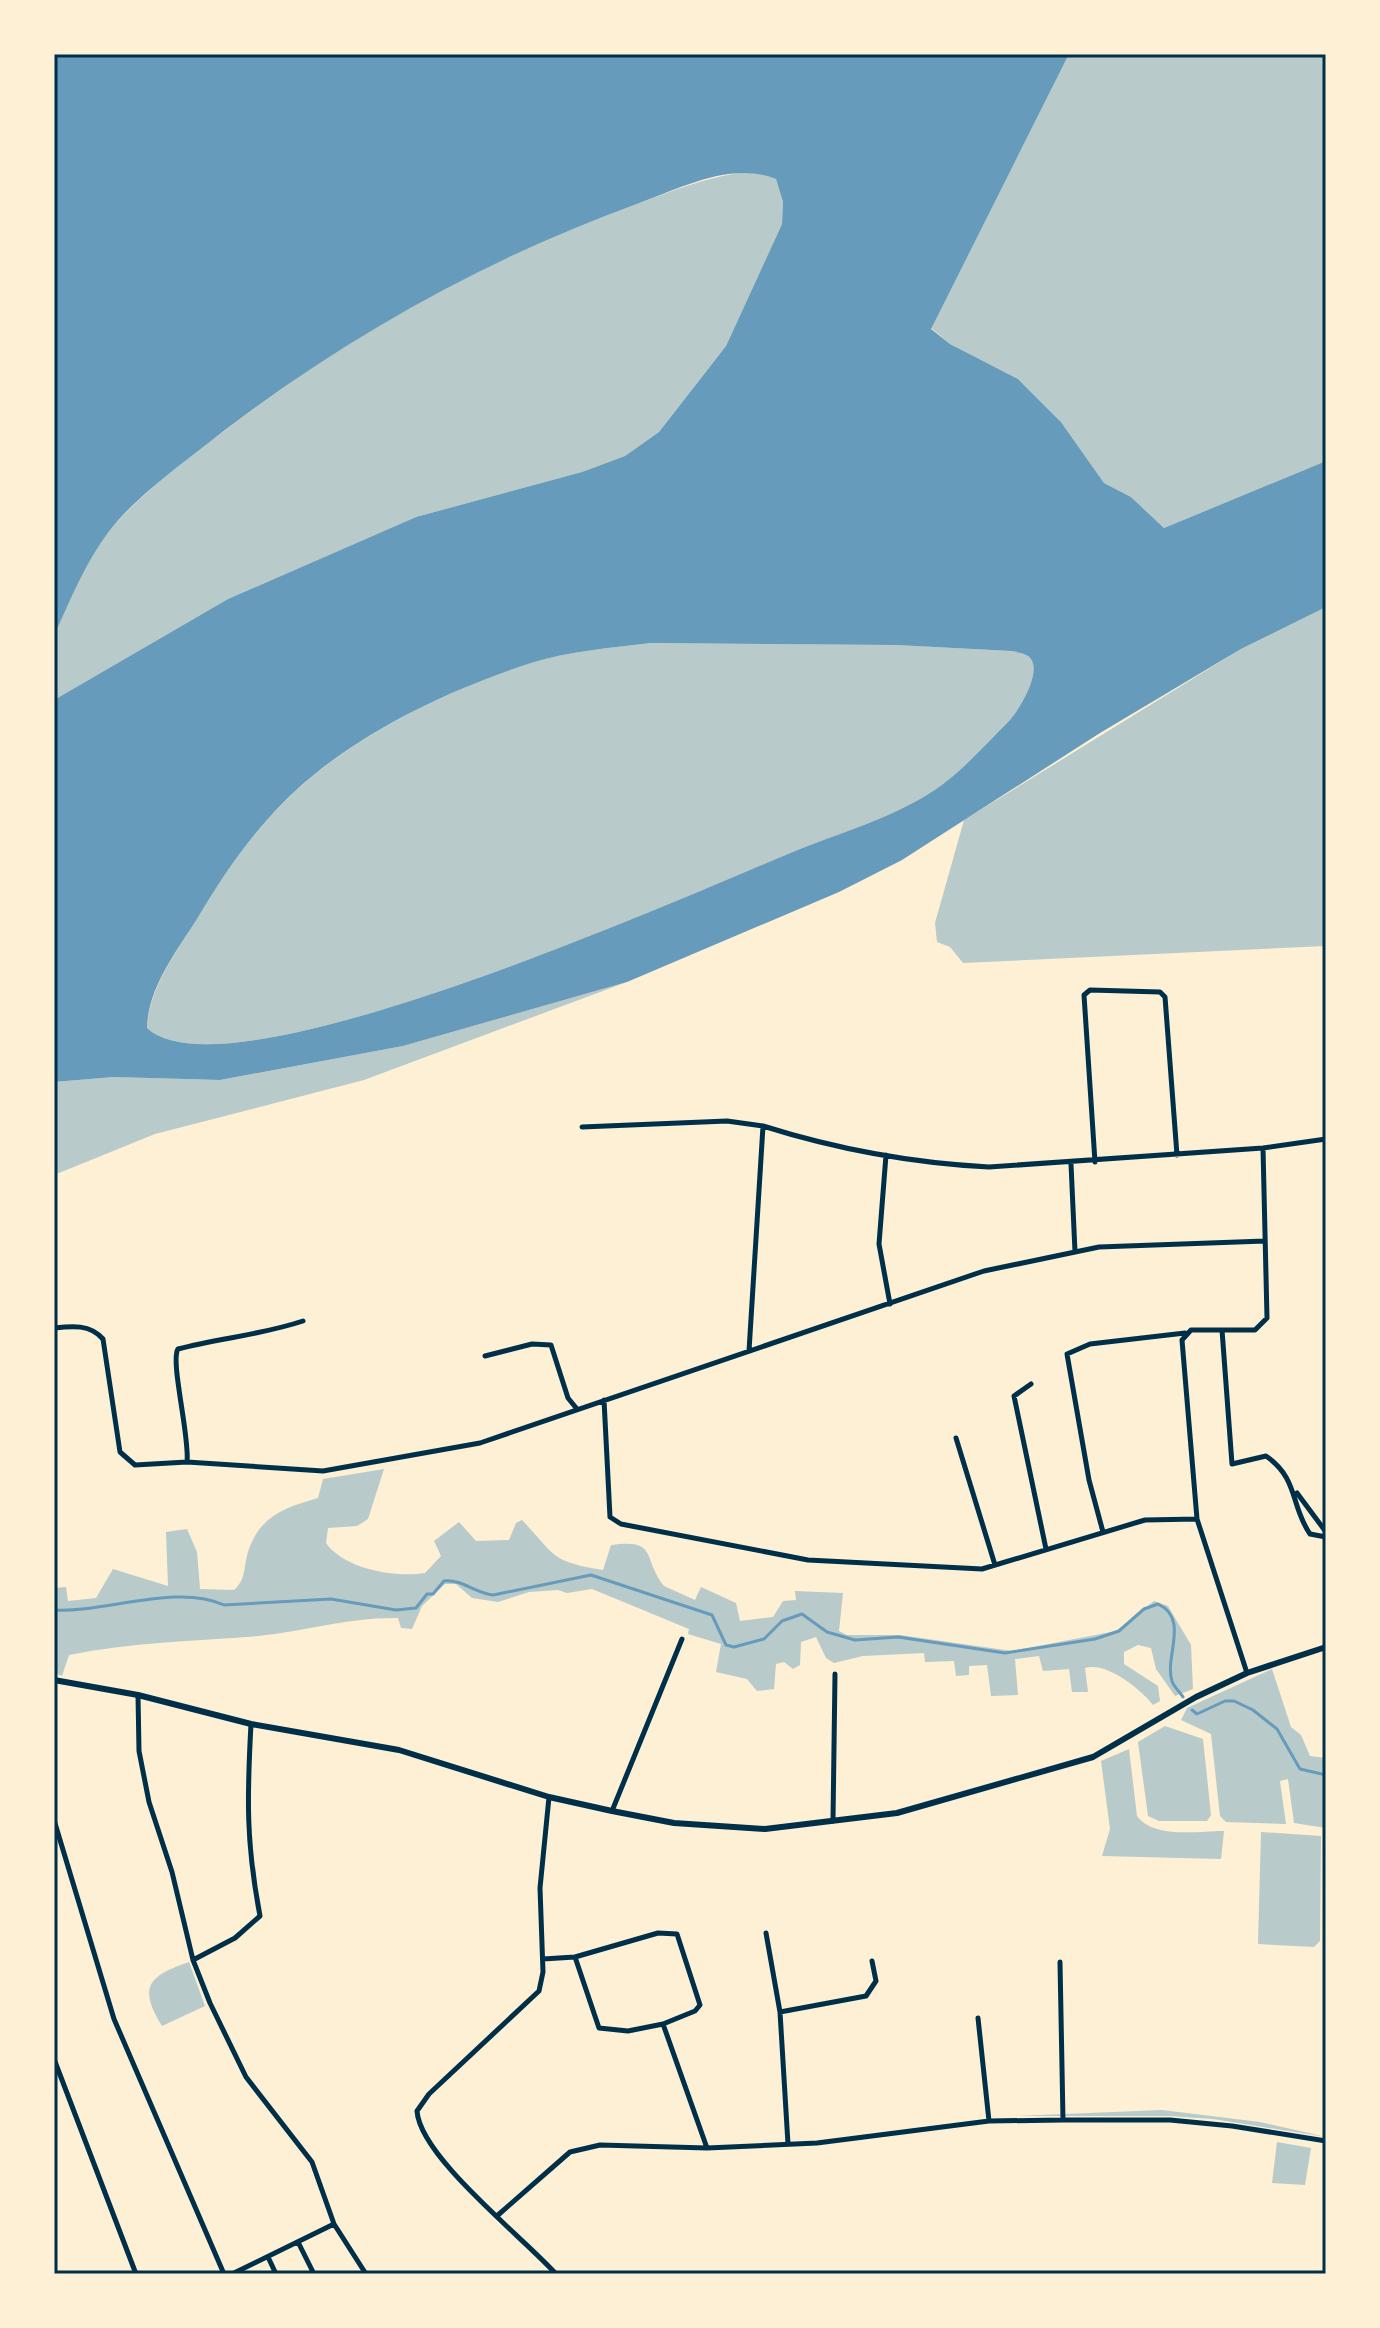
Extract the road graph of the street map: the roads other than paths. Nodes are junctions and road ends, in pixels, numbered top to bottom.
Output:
1 (763, 1126) junction
2 (582, 1127) dead end
3 (1326, 1139) edge
4 (1263, 1148) junction
5 (886, 1155) junction
6 (1177, 1155) junction
7 (1095, 1162) junction
8 (1071, 1164) junction
9 (1265, 1241) junction
10 (1075, 1252) junction
11 (890, 1304) junction
12 (303, 1321) dead end
13 (54, 1328) edge
14 (1222, 1330) junction
15 (1185, 1333) junction
16 (749, 1351) junction
17 (485, 1356) dead end
18 (1031, 1384) dead end
19 (604, 1400) junction
20 (577, 1409) junction
21 (956, 1438) dead end
22 (187, 1462) junction
23 (1294, 1489) junction
24 (1197, 1519) junction
25 (1103, 1532) junction
26 (1326, 1534) edge
27 (1046, 1549) junction
28 (995, 1565) junction
29 (682, 1639) dead end
30 (1326, 1647) edge
31 (1247, 1673) junction
32 (835, 1674) dead end
33 (54, 1680) edge
34 (138, 1695) junction
35 (251, 1724) junction
36 (549, 1797) junction
37 (612, 1811) junction
38 (54, 1820) edge
39 (833, 1822) junction
40 (766, 1933) dead end
41 (575, 1957) junction
42 (543, 1959) junction
43 (193, 1960) junction
44 (872, 1961) dead end
45 (1060, 1962) dead end
46 (780, 2012) junction
47 (978, 2018) dead end
48 (663, 2024) junction
49 (54, 2059) edge
50 (1063, 2120) junction
51 (989, 2121) junction
52 (1326, 2141) edge
53 (788, 2144) junction
54 (707, 2148) junction
55 (498, 2215) junction
56 (334, 2224) junction
57 (298, 2242) junction
58 (268, 2257) junction
59 (136, 2274) edge
60 (224, 2274) edge
61 (232, 2274) edge
62 (276, 2274) edge
63 (314, 2274) edge
64 (366, 2274) edge
65 (556, 2274) edge

1 - 2 street
1 - 5 street
1 - 16 street
3 - 4 street
4 - 6 street
4 - 9 street
5 - 8 street
5 - 11 street
6 - 7 street
6 - 7 street
7 - 8 street
8 - 10 street
9 - 10 street
9 - 14 street
10 - 11 street
11 - 16 street
12 - 22 street
13 - 22 street
14 - 15 street
14 - 23 street
15 - 24 street
15 - 25 street
16 - 19 street
17 - 20 street
18 - 27 street
19 - 20 street
19 - 28 street
20 - 22 street
21 - 28 street
23 - 26 street
23 - 26 street
24 - 25 street
24 - 31 street
25 - 27 street
27 - 28 street
29 - 37 street
30 - 31 street
31 - 39 street
32 - 39 street
33 - 34 street
34 - 35 street
34 - 43 street
35 - 36 street
35 - 43 street
36 - 37 street
36 - 42 street
37 - 39 street
38 - 60 street
40 - 46 street
41 - 42 street
41 - 48 street
41 - 48 street
42 - 55 street
43 - 56 street
44 - 46 street
45 - 50 street
46 - 53 street
47 - 51 street
48 - 54 street
49 - 59 street
50 - 51 street
50 - 52 street
51 - 53 street
53 - 54 street
54 - 55 street
55 - 65 street
56 - 57 street
56 - 64 street
57 - 58 street
57 - 63 street
58 - 61 street
58 - 62 street

